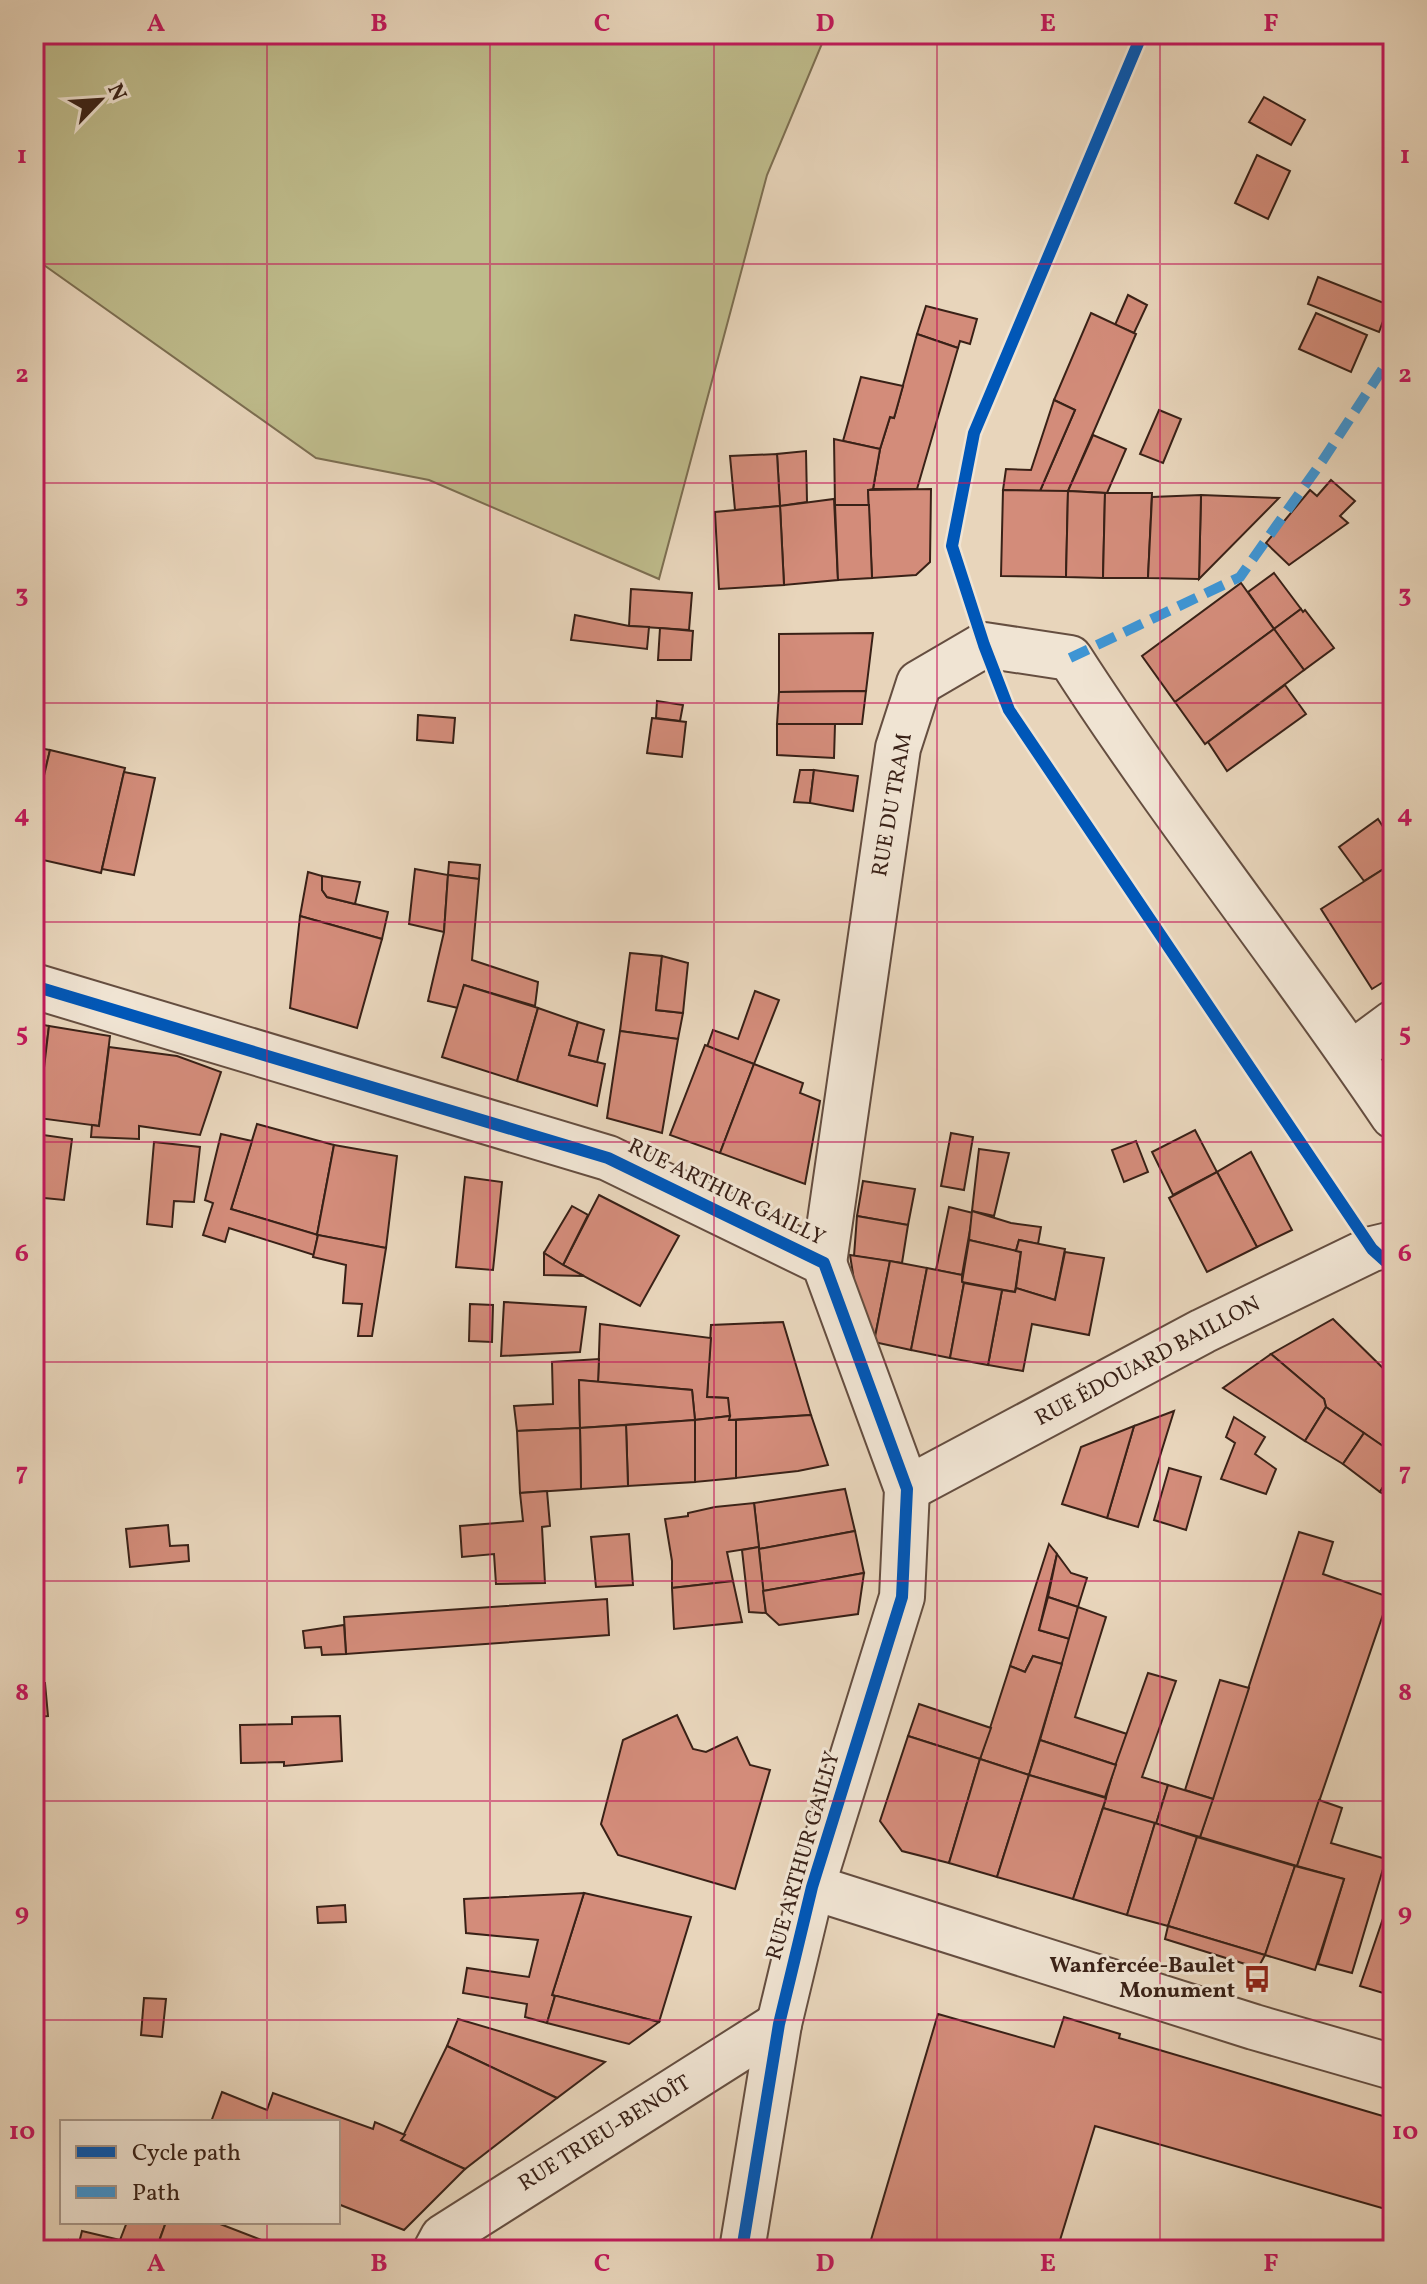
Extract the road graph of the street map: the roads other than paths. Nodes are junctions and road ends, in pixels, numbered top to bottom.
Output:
1 (34, 986) edge
2 (1393, 1023) edge
3 (1351, 1054) junction
4 (1393, 1116) edge
5 (1393, 1244) edge
6 (824, 1263) junction
7 (907, 1489) junction
8 (812, 1887) junction
9 (779, 2024) junction
10 (1393, 2067) edge
11 (436, 2250) edge
12 (742, 2250) edge

1 - 6 street, RUE ARTHUR GAILLY
2 - 3 street
3 - 4 street, RUE DU TRAM
3 - 6 street, RUE DU TRAM
5 - 7 street, RUE ÉDOUARD BAILLON
6 - 7 street, RUE ARTHUR GAILLY
7 - 8 street, RUE ARTHUR GAILLY
8 - 9 street, RUE ARTHUR GAILLY
8 - 10 street
9 - 11 street, RUE TRIEU-BENOÎT
9 - 12 street, RUE ARTHUR GAILLY

